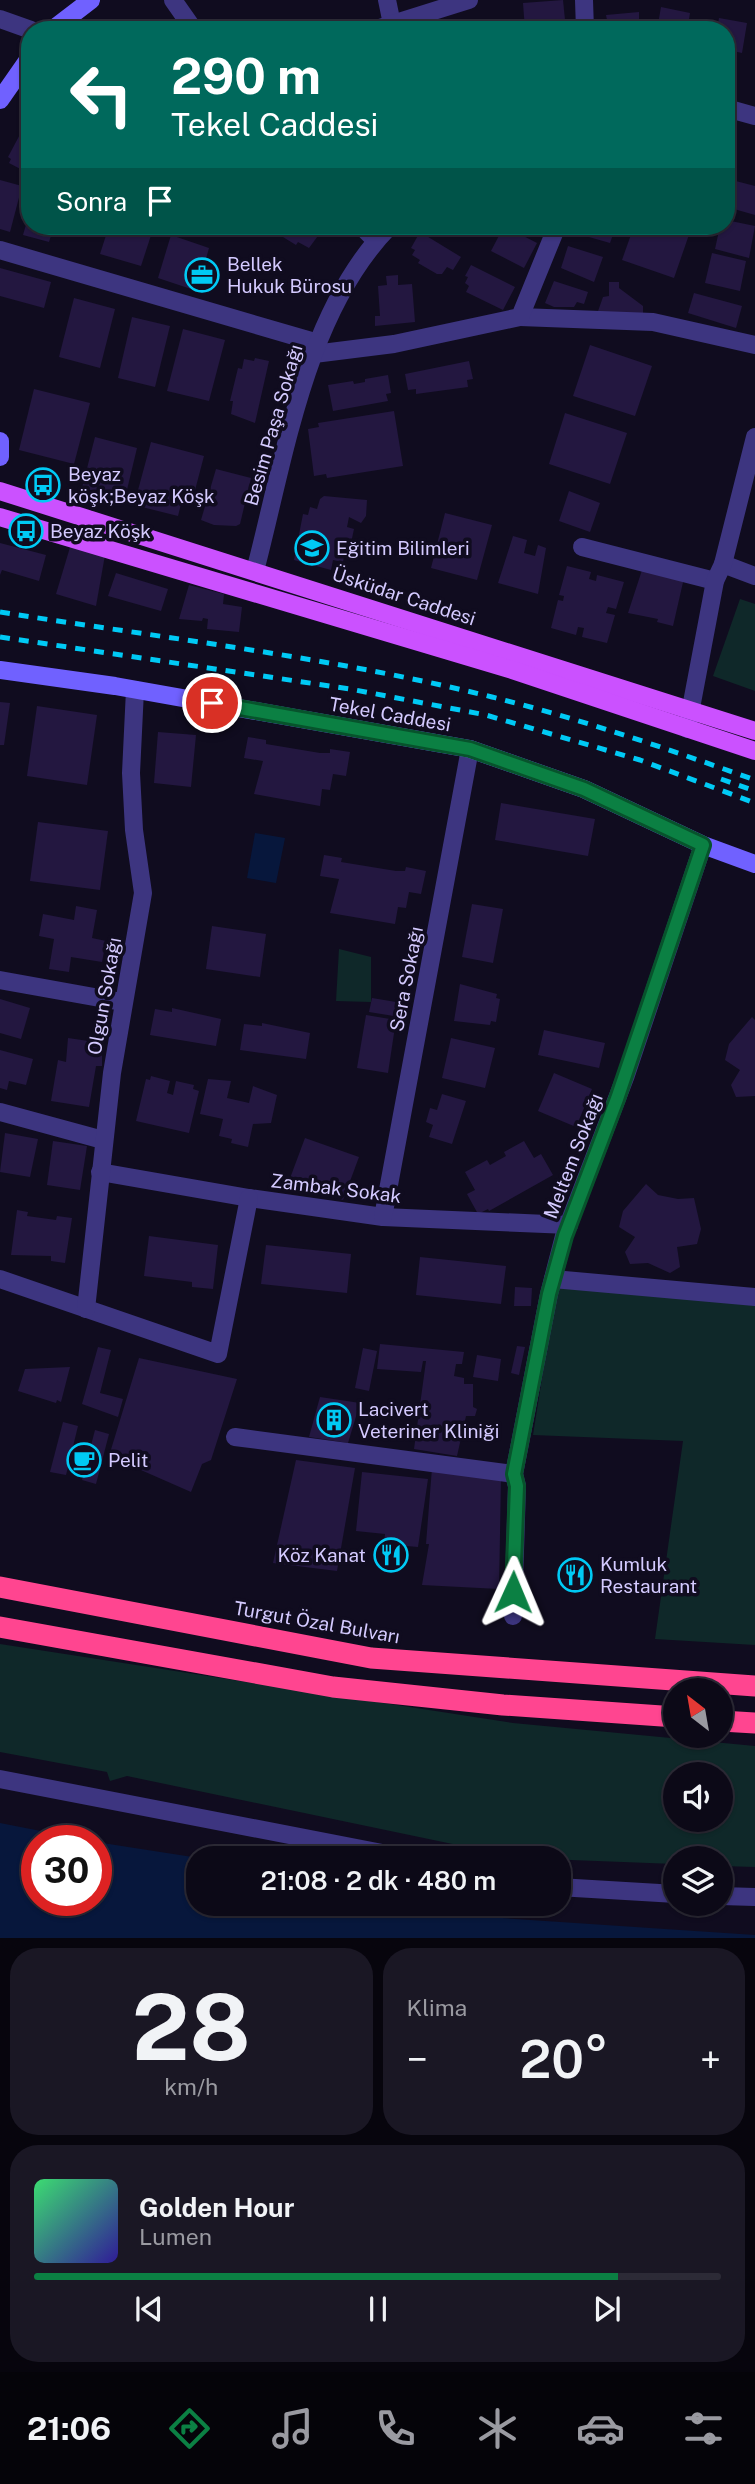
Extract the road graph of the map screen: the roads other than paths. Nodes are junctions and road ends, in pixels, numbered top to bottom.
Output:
1 (92, 0) edge
2 (173, 0) edge
3 (387, 0) edge
4 (469, 0) edge
5 (584, 0) edge
6 (0, 19) edge
7 (64, 21) edge
8 (188, 21) edge
9 (391, 21) edge
10 (402, 21) edge
11 (585, 21) edge
12 (21, 26) edge
13 (21, 71) edge
14 (0, 100) edge
15 (735, 110) edge
16 (755, 116) edge
17 (370, 235) edge
18 (382, 235) edge
19 (553, 235) edge
20 (376, 241) junction
21 (0, 250) edge
22 (520, 317) junction
23 (755, 345) edge
24 (316, 348) junction
25 (755, 437) edge
26 (0, 441) edge
27 (0, 457) edge
28 (0, 491) edge
29 (0, 517) edge
30 (582, 547) dead end
31 (723, 564) junction
32 (255, 571) junction
33 (755, 576) edge
34 (715, 581) junction
35 (250, 590) junction
36 (0, 670) edge
37 (135, 690) junction
38 (689, 710) junction
39 (687, 729) junction
40 (755, 731) edge
41 (470, 749) junction
42 (755, 751) edge
43 (703, 845) junction
44 (755, 864) edge
45 (0, 980) edge
46 (122, 1002) junction
47 (0, 1112) edge
48 (103, 1140) junction
49 (100, 1172) junction
50 (249, 1198) junction
51 (383, 1217) junction
52 (569, 1225) junction
53 (0, 1279) edge
54 (553, 1279) junction
55 (755, 1297) edge
56 (86, 1309) junction
57 (235, 1437) dead end
58 (514, 1474) junction
59 (0, 1587) edge
60 (513, 1616) dead end
61 (0, 1627) edge
62 (755, 1686) edge
63 (663, 1716) edge
64 (733, 1722) edge
65 (755, 1723) edge
66 (0, 1779) edge
67 (346, 1846) edge
68 (571, 1888) edge
69 (663, 1894) edge
70 (733, 1897) edge
71 (755, 1898) edge

1 - 7 street
2 - 8 street
3 - 9 street
4 - 10 street
5 - 11 street
6 - 12 street
13 - 14 street
15 - 16 street
17 - 20 street
18 - 20 street, Besim Paşa Sokağı
19 - 22 street
20 - 24 street, Besim Paşa Sokağı
21 - 24 street
22 - 23 street
22 - 24 street
24 - 32 street, Besim Paşa Sokağı
25 - 31 street
26 - 27 street
28 - 32 main road, Üsküdar Caddesi
29 - 35 main road, Üsküdar Caddesi
30 - 34 street
31 - 33 street
31 - 34 street
32 - 35 main road
32 - 38 main road, Üsküdar Caddesi
34 - 38 street
35 - 39 main road, Üsküdar Caddesi
36 - 37 street, Tekel Caddesi
37 - 41 street, Tekel Caddesi
37 - 46 street, Olgun Sokağı
38 - 39 street
38 - 40 main road, Üsküdar Caddesi
39 - 42 main road, Üsküdar Caddesi
41 - 43 street, Tekel Caddesi
41 - 51 street, Sera Sokağı
43 - 44 street, Tekel Caddesi
43 - 52 street, Meltem Sokağı
45 - 46 street
46 - 48 street, Olgun Sokağı
47 - 48 street
48 - 49 street, Olgun Sokağı
49 - 50 street, Zambak Sokak
49 - 56 street, Olgun Sokağı
50 - 51 street, Zambak Sokak
50 - 56 street
51 - 52 street, Zambak Sokak
52 - 54 street, Meltem Sokağı
53 - 56 street
54 - 55 street
54 - 58 street, Meltem Sokağı
57 - 58 street
58 - 60 street, Meltem Sokağı
59 - 62 highway, Turgut Özal Bulvarı
61 - 63 highway
64 - 65 highway
66 - 67 street
68 - 69 street
70 - 71 street

